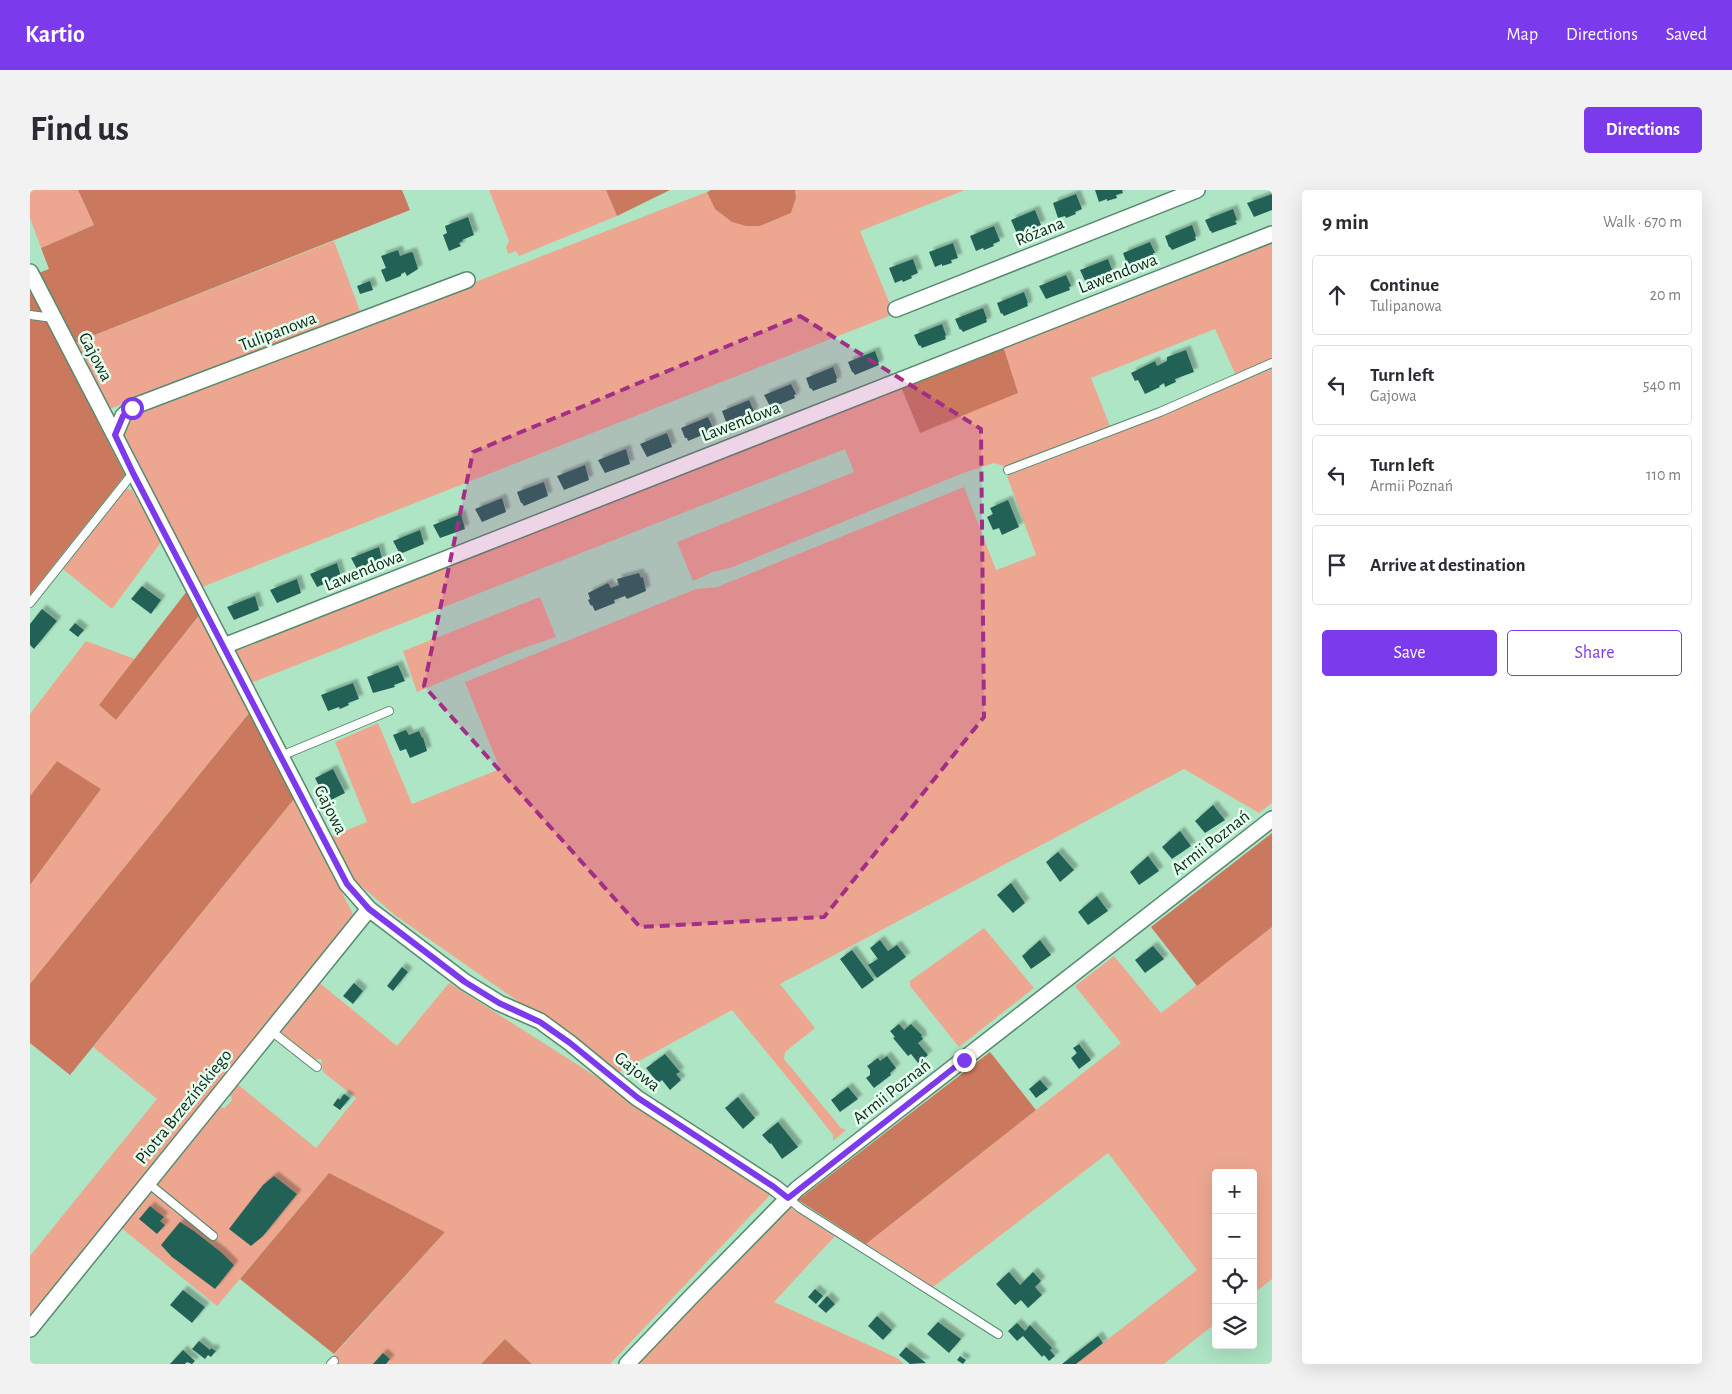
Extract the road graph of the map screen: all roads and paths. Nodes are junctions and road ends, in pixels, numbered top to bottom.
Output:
1 (1197, 190) edge
2 (1272, 234) edge
3 (30, 272) edge
4 (467, 280) dead end
5 (896, 309) dead end
6 (30, 315) edge
7 (53, 318) junction
8 (1272, 363) edge
9 (115, 435) junction
10 (1008, 470) dead end
11 (133, 473) junction
12 (30, 603) edge
13 (224, 646) junction
14 (389, 711) dead end
15 (281, 756) junction
16 (1272, 819) edge
17 (369, 909) junction
18 (270, 1030) junction
19 (317, 1067) dead end
20 (148, 1183) junction
21 (788, 1198) junction
22 (213, 1236) dead end
23 (30, 1329) edge
24 (998, 1334) dead end
25 (627, 1364) edge

1 - 5 street, Różana
2 - 13 street, Lawendowa
3 - 7 street, Gajowa
4 - 9 street, Tulipanowa
6 - 7 lane
7 - 9 street, Gajowa
8 - 10 lane
9 - 11 street, Gajowa
11 - 12 lane
11 - 13 street, Gajowa
13 - 15 street, Gajowa
14 - 15 lane
15 - 17 street, Gajowa
16 - 21 street, Armii Poznań
17 - 18 street, Piotra Brzezińskiego
17 - 21 street, Gajowa
18 - 19 lane
18 - 20 street, Piotra Brzezińskiego
20 - 22 lane
20 - 23 street, Piotra Brzezińskiego
21 - 24 lane
21 - 25 street, Armii Poznań

